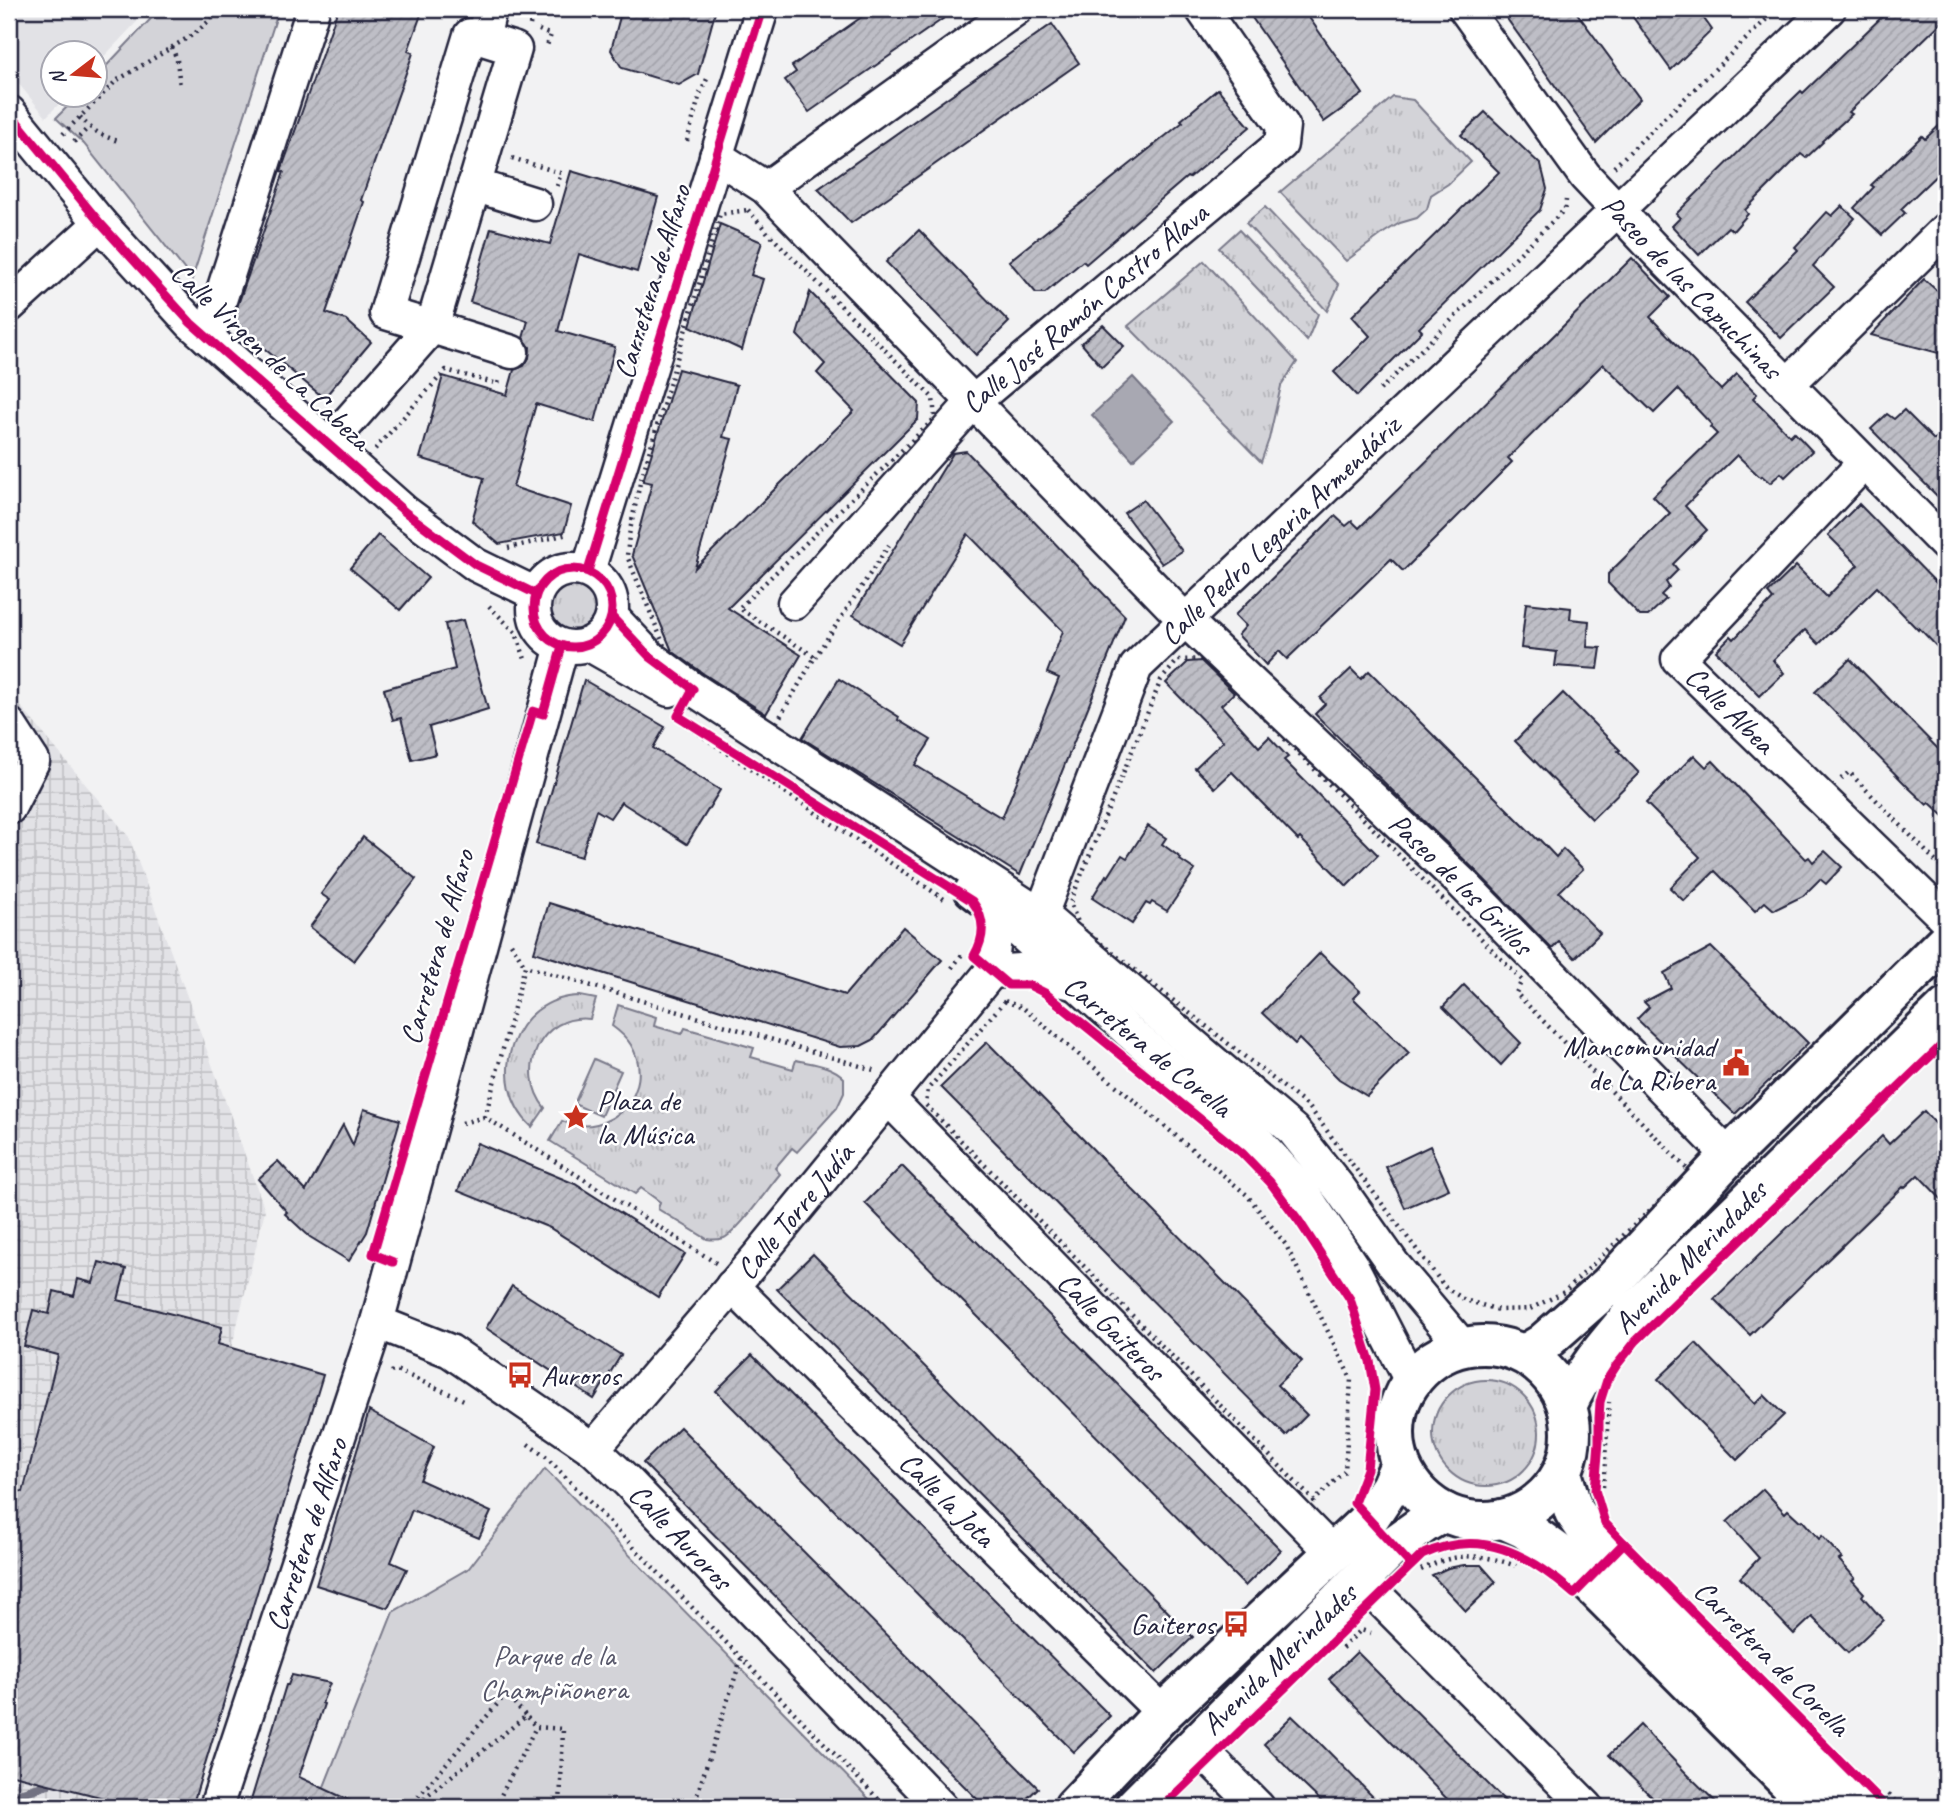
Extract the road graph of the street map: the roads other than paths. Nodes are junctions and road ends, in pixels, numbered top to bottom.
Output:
1 (313, 9) edge
2 (490, 9) edge
3 (762, 9) edge
4 (1016, 9) edge
5 (1202, 9) edge
6 (1465, 9) edge
7 (1829, 9) edge
8 (482, 39) junction
9 (9, 112) edge
10 (716, 156) junction
11 (474, 184) junction
12 (766, 188) junction
13 (545, 201) road end
14 (1616, 210) junction
15 (100, 223) junction
16 (1946, 229) edge
17 (9, 306) edge
18 (432, 327) junction
19 (208, 338) junction
20 (510, 352) road end
21 (1787, 385) junction
22 (972, 402) junction
23 (328, 445) junction
24 (1864, 463) junction
25 (1946, 545) edge
26 (588, 571) junction
27 (536, 594) junction
28 (794, 603) dead end
29 (612, 617) junction
30 (1185, 620) junction
31 (575, 645) junction
32 (9, 724) edge
33 (9, 808) edge
34 (995, 909) junction
35 (1041, 915) junction
36 (1946, 919) edge
37 (1946, 941) edge
38 (991, 972) junction
39 (1078, 985) junction
40 (1946, 1008) edge
41 (883, 1085) junction
42 (1729, 1156) junction
43 (719, 1274) junction
44 (377, 1322) junction
45 (1462, 1346) junction
46 (1525, 1354) junction
47 (1411, 1381) junction
48 (1567, 1406) junction
49 (593, 1449) junction
50 (1400, 1464) junction
51 (1586, 1484) junction
52 (1444, 1513) junction
53 (1503, 1519) junction
54 (1347, 1566) junction
55 (1163, 1713) junction
56 (1196, 1745) junction
57 (1869, 1796) edge
58 (216, 1807) edge
59 (941, 1807) edge
60 (1074, 1807) edge
61 (1134, 1807) edge
62 (1258, 1807) edge
63 (1587, 1807) edge
64 (1813, 1807) edge

1 - 19 street, Calle Virgen de La Cabeza
2 - 8 street
3 - 10 street, Carretera de Alfaro
4 - 12 street
5 - 22 street, Calle José Ramón Castro Álava
6 - 14 street, Paseo de las Capuchinas
7 - 14 street, Calle Pedro Legaria Armendáriz
8 - 11 street, Calle Virgen de La Cabeza
8 - 18 street
9 - 15 street, Calle Virgen de La Cabeza
10 - 12 street, Paseo de los Grillos
10 - 26 street, Carretera de Alfaro
11 - 13 street
11 - 18 street, Calle Virgen de La Cabeza
12 - 22 street, Paseo de los Grillos
14 - 21 street, Paseo de las Capuchinas
14 - 30 street, Calle Pedro Legaria Armendáriz
15 - 17 street
15 - 19 street, Calle Virgen de La Cabeza
16 - 21 street
18 - 20 street
18 - 23 street, Calle Virgen de La Cabeza
19 - 23 street, Calle Virgen de La Cabeza
21 - 24 street, Paseo de las Capuchinas
22 - 28 street, Calle José Ramón Castro Álava
22 - 30 street, Paseo de los Grillos
23 - 27 street, Calle Virgen de La Cabeza
24 - 25 street, Paseo de las Capuchinas
24 - 36 street, Calle Albea
26 - 27 street
26 - 29 street
27 - 31 street
29 - 31 street
29 - 35 street, Carretera de Corella
30 - 35 street, Calle Pedro Legaria Armendáriz
30 - 42 street, Paseo de los Grillos
31 - 34 street, Carretera de Corella
31 - 44 street, Carretera de Alfaro
32 - 33 street
34 - 38 street
34 - 39 street, Carretera de Corella
35 - 45 street, Carretera de Corella
37 - 42 main road, Avenida Merindades
38 - 39 street
38 - 41 street, Calle Torre Judía
39 - 47 street, Carretera de Corella
40 - 48 main road, Avenida Merindades
41 - 43 street, Calle Torre Judía
41 - 54 street, Calle Gaiteros
42 - 46 main road, Avenida Merindades
43 - 49 street, Calle Torre Judía
43 - 55 street, Calle la Jota
44 - 49 street, Calle Auroros
44 - 58 street, Carretera de Alfaro
45 - 46 main road
45 - 47 main road
46 - 48 main road
47 - 50 main road
48 - 51 main road
49 - 59 street, Calle Auroros
50 - 52 main road
50 - 54 main road, Avenida Merindades
51 - 53 main road
51 - 57 main road, Carretera de Corella
52 - 53 main road
52 - 54 main road, Avenida Merindades
53 - 64 main road
54 - 55 main road, Avenida Merindades
54 - 56 main road, Avenida Merindades
54 - 63 street, Calle Gaiteros
55 - 60 main road, Avenida Merindades
56 - 61 main road, Avenida Merindades
56 - 62 street

